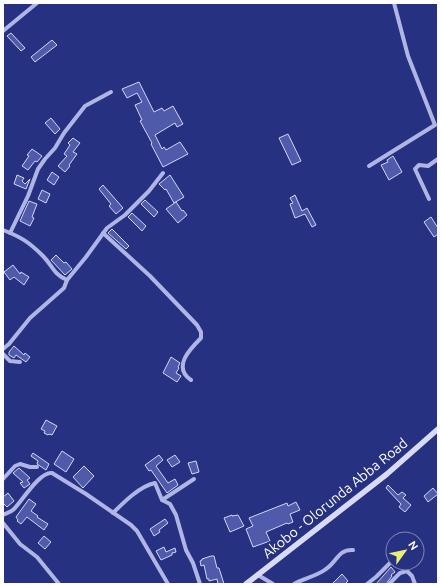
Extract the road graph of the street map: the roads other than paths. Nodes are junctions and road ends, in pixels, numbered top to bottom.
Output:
1 (37, 3) edge
2 (394, 3) edge
3 (3, 31) edge
4 (111, 92) dead end
5 (436, 125) edge
6 (438, 159) edge
7 (369, 166) dead end
8 (163, 173) dead end
9 (429, 199) dead end
10 (3, 230) edge
11 (10, 233) junction
12 (103, 233) junction
13 (67, 280) junction
14 (3, 350) edge
15 (3, 354) edge
16 (20, 362) dead end
17 (191, 380) dead end
18 (438, 428) edge
19 (37, 467) dead end
20 (3, 479) edge
21 (194, 479) dead end
22 (162, 500) junction
23 (113, 513) junction
24 (3, 515) edge
25 (3, 523) edge
26 (353, 550) dead end
27 (385, 568) edge
28 (258, 575) junction
29 (59, 584) edge
30 (168, 584) edge
31 (200, 584) edge
32 (246, 584) edge
33 (273, 584) edge
34 (294, 584) edge
35 (367, 584) edge
36 (389, 584) edge
37 (415, 584) edge

1 - 3 street
2 - 5 street
4 - 11 street
5 - 7 street
6 - 9 street
8 - 12 street
10 - 11 street
11 - 13 street
12 - 13 street
12 - 17 street
13 - 14 street
15 - 16 street
18 - 28 main road, Akobo - Olorunda Abba Road
19 - 20 street
21 - 22 street
22 - 23 street
22 - 31 street
23 - 24 street
23 - 30 street
25 - 29 street
26 - 34 street
27 - 35 street
28 - 32 main road, Akobo - Olorunda Abba Road
28 - 33 street
36 - 37 street

